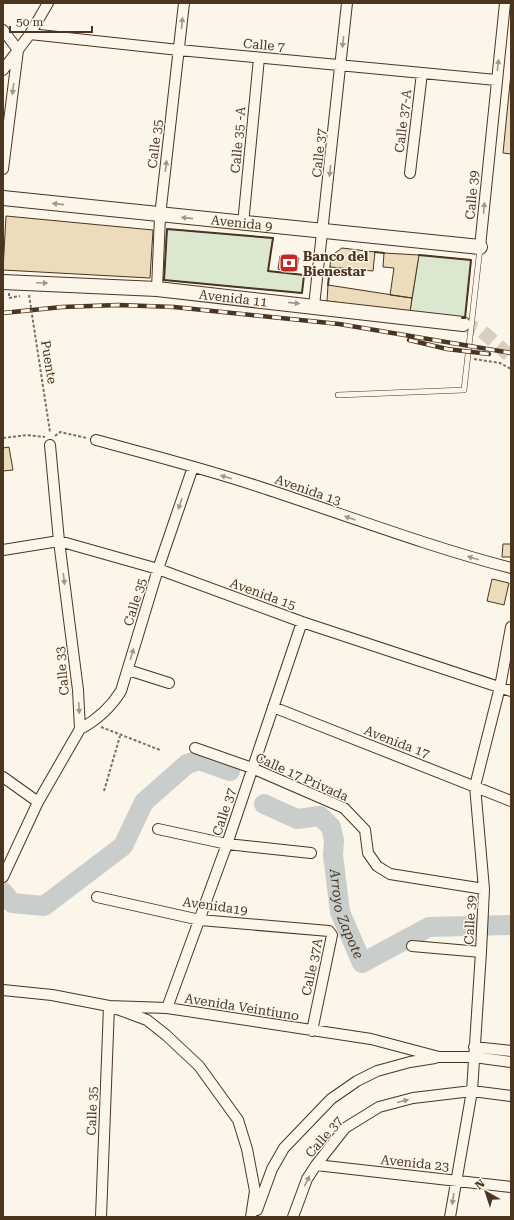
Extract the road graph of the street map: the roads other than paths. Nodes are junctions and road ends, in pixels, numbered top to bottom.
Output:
1 (48, 3) edge
2 (184, 3) edge
3 (347, 3) edge
4 (505, 3) edge
5 (3, 30) edge
6 (30, 34) junction
7 (18, 50) junction
8 (179, 50) junction
9 (259, 58) junction
10 (341, 64) junction
11 (3, 70) edge
12 (422, 73) junction
13 (496, 80) junction
14 (3, 169) edge
15 (410, 173) dead end
16 (3, 198) edge
17 (160, 216) junction
18 (243, 224) junction
19 (324, 231) junction
20 (480, 247) junction
21 (3, 282) edge
22 (157, 289) junction
23 (314, 306) junction
24 (462, 324) tunnel mouth
25 (338, 395) dead end
26 (96, 440) road end
27 (50, 445) road end
28 (193, 467) junction
29 (59, 541) junction
30 (3, 550) edge
31 (511, 568) edge
32 (158, 569) junction
33 (302, 622) junction
34 (511, 627) edge
35 (128, 670) junction
36 (169, 683) dead end
37 (500, 687) junction
38 (511, 691) edge
39 (273, 707) junction
40 (80, 729) junction
41 (195, 748) dead end
42 (252, 768) junction
43 (3, 777) edge
44 (475, 786) junction
45 (511, 801) edge
46 (38, 802) junction
47 (158, 829) dead end
48 (227, 844) junction
49 (311, 853) dead end
50 (3, 877) edge
51 (484, 889) junction
52 (97, 897) dead end
53 (200, 920) junction
54 (331, 932) joint
55 (412, 946) dead end
56 (481, 952) junction
57 (3, 990) edge
58 (109, 1006) junction
59 (167, 1008) junction
60 (312, 1031) junction
61 (511, 1051) edge
62 (474, 1052) junction
63 (439, 1057) junction
64 (511, 1062) edge
65 (472, 1091) junction
66 (511, 1096) edge
67 (316, 1165) junction
68 (456, 1180) junction
69 (511, 1186) edge
70 (101, 1217) edge
71 (251, 1217) edge
72 (254, 1217) edge
73 (293, 1217) edge
74 (450, 1217) edge

1 - 6 street
8 -> 2 street, Calle 35
3 -> 10 street, Calle 37
13 -> 4 street, Calle 39
5 - 7 street
6 - 7 street
6 - 8 street, Calle 7
7 - 11 street
7 -> 14 street
8 - 9 street, Calle 7
17 -> 8 street, Calle 35
9 - 10 street, Calle 7
9 - 18 street, Calle 35 -A
10 - 12 street, Calle 7
10 -> 19 street, Calle 37
12 - 13 street, Calle 7
12 - 15 street, Calle 37-A
20 -> 13 street, Calle 39
17 -> 16 main road, Avenida 9
18 -> 17 main road, Avenida 9
17 - 22 street, Calle 35
18 - 19 main road, Avenida 9
19 - 20 main road, Avenida 9
19 - 23 street, Calle 37
20 - 25 lane, Calle 39
21 -> 22 main road, Avenida 11
22 -> 23 main road, Avenida 11
23 - 24 main road, Avenida 11
26 - 28 street, Avenida 13
27 - 29 street, Calle 33
31 -> 28 street, Avenida 13
28 -> 32 street, Calle 35
29 - 30 street, Avenida 15
29 - 32 street, Avenida 15
29 -> 40 street, Calle 33
32 - 33 street, Avenida 15
35 -> 32 street, Calle 35
33 - 37 street, Avenida 15
33 - 39 street, Calle 37
34 - 37 street, Calle 39
35 - 36 street
35 - 40 street, Calle 35
37 - 38 street, Avenida 15
37 - 44 street, Calle 39
39 - 42 street, Calle 37
39 - 44 street, Avenida 17
40 - 46 street
41 - 42 street, Calle 17 Privada
42 - 48 street, Calle 37
42 - 51 street, Calle 17 Privada
43 - 46 street
44 - 45 street, Avenida 17
44 - 51 street, Calle 39
46 - 50 street
47 - 48 street
48 - 49 street
48 - 53 street, Calle 37
51 - 56 street, Calle 39
52 - 53 street, Avenida19
53 - 54 street, Avenida19
53 - 59 street, Calle 37
54 - 60 street, Calle 37A
55 - 56 street
56 - 62 street, Calle 39
57 - 58 street, Avenida Veintiuno
58 - 59 street, Avenida Veintiuno
58 - 70 street, Calle 35
58 - 71 street
59 - 60 street, Avenida Veintiuno
60 - 63 street, Avenida Veintiuno
61 - 62 street
62 - 63 street, Avenida Veintiuno
62 - 64 street
62 - 65 street, Calle 39
63 - 72 street
65 - 66 street
67 -> 65 street, Calle 37
65 - 68 street, Calle 39
67 - 68 street, Avenida 23
73 -> 67 street, Calle 37
68 - 69 street, Avenida 23
68 -> 74 street, Calle 39

